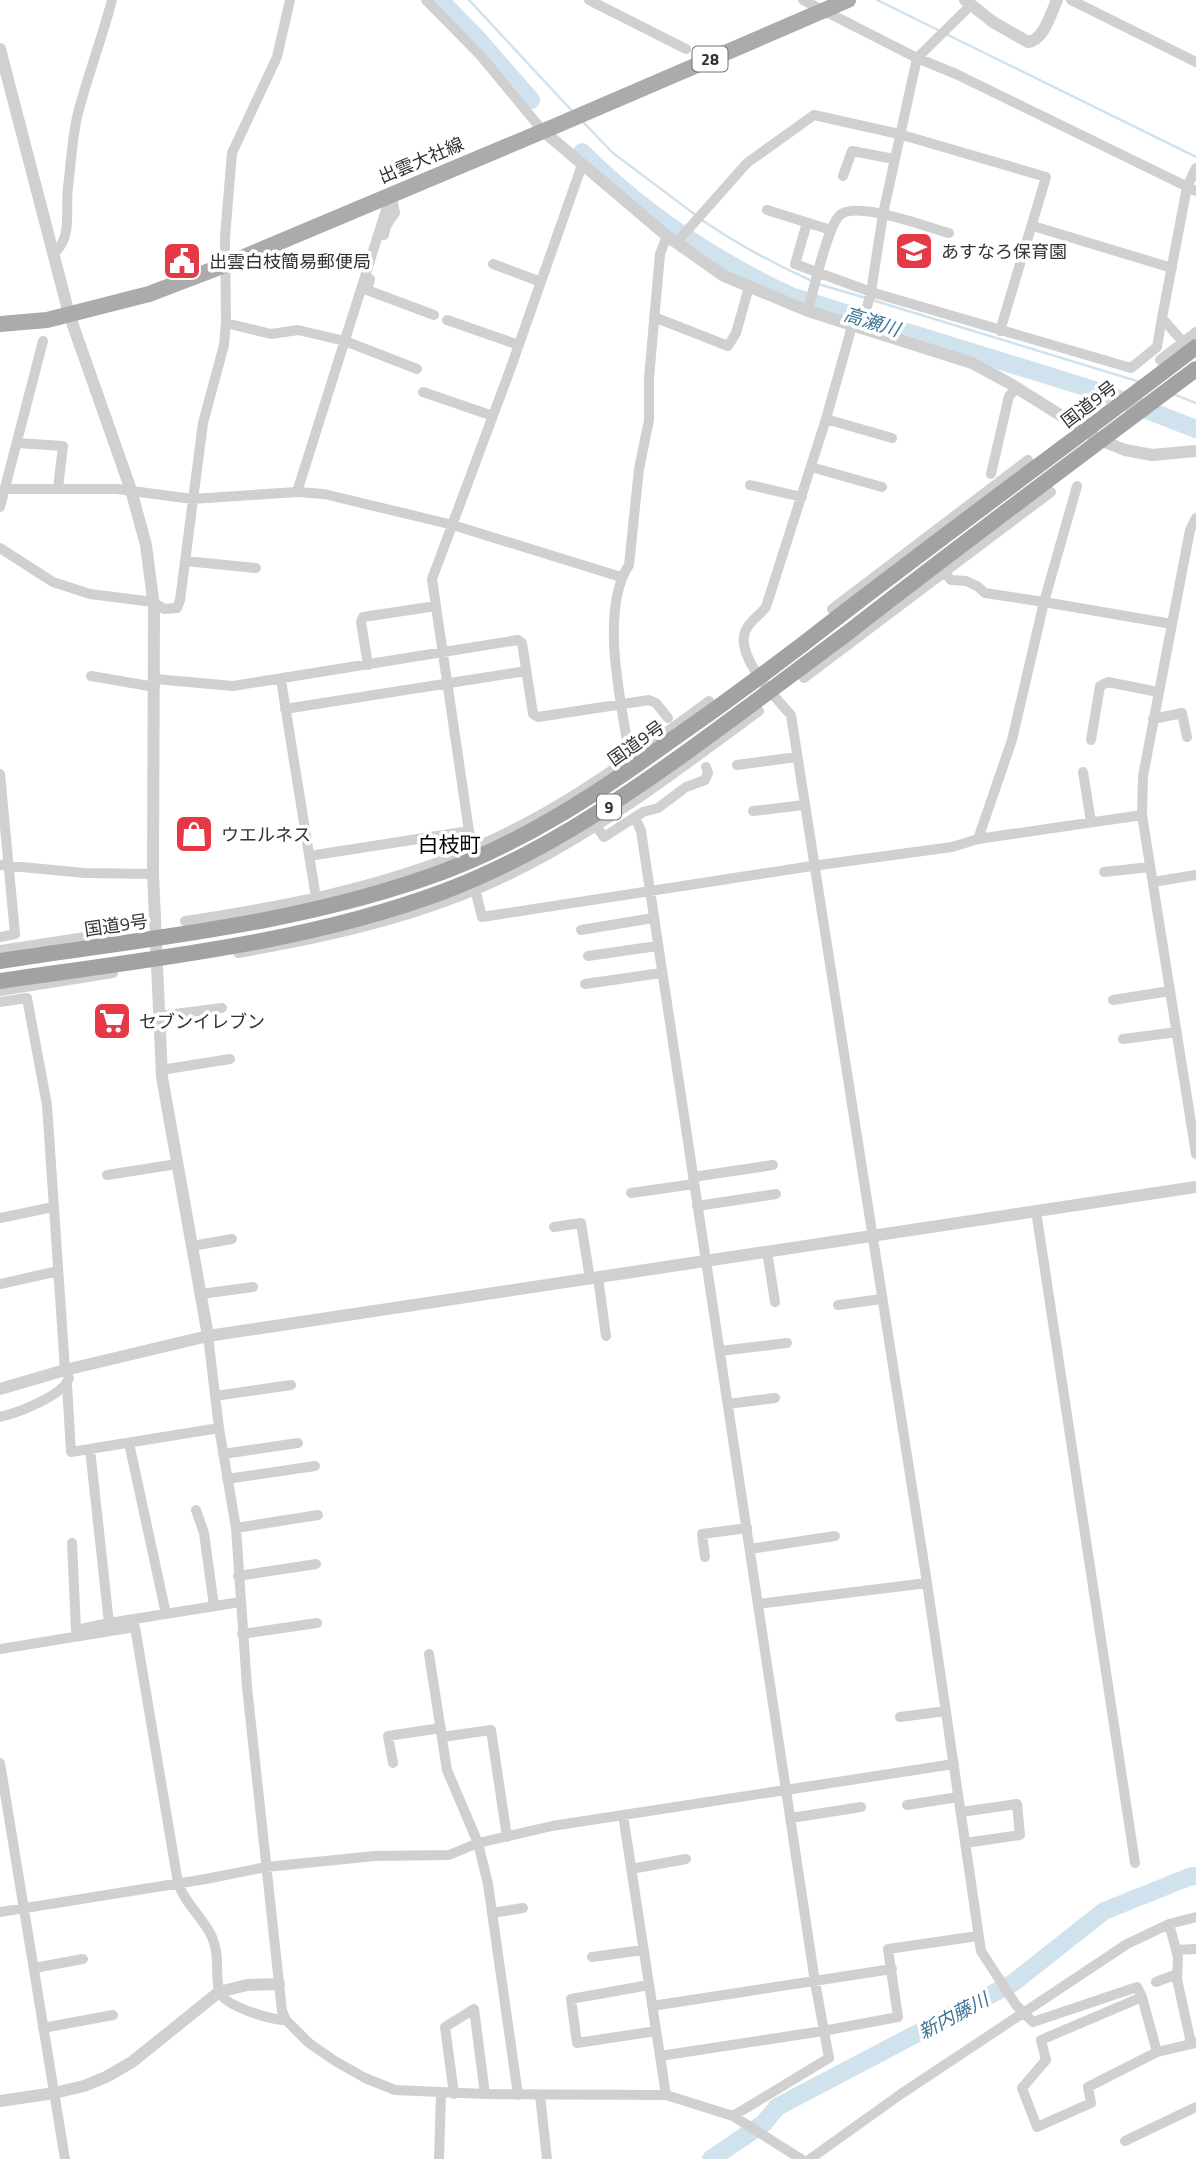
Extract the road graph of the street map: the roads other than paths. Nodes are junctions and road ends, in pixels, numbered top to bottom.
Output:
1 (112, 0) edge
2 (290, 0) edge
3 (427, 0) edge
4 (589, 0) edge
5 (803, 0) edge
6 (1057, 0) edge
7 (1071, 0) edge
8 (968, 2) edge
9 (836, 5) edge
10 (0, 49) edge
11 (687, 49) dead end
12 (916, 58) junction
13 (1196, 62) edge
14 (542, 130) junction
15 (899, 134) junction
16 (894, 159) junction
17 (582, 165) junction
18 (1196, 168) edge
19 (843, 176) dead end
20 (1191, 189) edge
21 (391, 194) junction
22 (767, 210) dead end
23 (883, 214) junction
24 (807, 223) junction
25 (1033, 226) junction
26 (831, 230) junction
27 (949, 233) dead end
28 (672, 239) junction
29 (54, 253) junction
30 (493, 264) dead end
31 (225, 265) junction
32 (1172, 268) junction
33 (818, 273) junction
34 (541, 282) junction
35 (749, 288) junction
36 (871, 292) junction
37 (808, 312) junction
38 (69, 314) junction
39 (434, 315) dead end
40 (654, 317) junction
41 (1162, 318) junction
42 (447, 320) dead end
43 (226, 323) junction
44 (0, 324) edge
45 (857, 328) junction
46 (1000, 331) junction
47 (1196, 332) edge
48 (43, 341) dead end
49 (345, 341) junction
50 (519, 345) junction
51 (1186, 345) edge
52 (417, 369) dead end
53 (1196, 369) edge
54 (1017, 388) junction
55 (423, 392) dead end
56 (493, 416) junction
57 (826, 419) junction
58 (1085, 431) junction
59 (892, 438) dead end
60 (1100, 440) junction
61 (17, 443) junction
62 (1196, 451) edge
63 (1028, 460) dead end
64 (811, 467) junction
65 (990, 474) dead end
66 (750, 485) dead end
67 (1077, 486) dead end
68 (882, 487) dead end
69 (58, 488) junction
70 (4, 489) junction
71 (131, 490) junction
72 (297, 492) junction
73 (1051, 492) dead end
74 (802, 497) junction
75 (192, 499) junction
76 (988, 504) junction
77 (967, 506) junction
78 (0, 507) edge
79 (1003, 514) junction
80 (1196, 518) edge
81 (453, 526) junction
82 (994, 534) junction
83 (0, 548) edge
84 (185, 561) junction
85 (256, 568) dead end
86 (944, 572) junction
87 (621, 577) junction
88 (1044, 602) junction
89 (153, 603) junction
90 (436, 606) junction
91 (836, 612) junction
92 (888, 614) junction
93 (869, 615) junction
94 (1172, 624) junction
95 (442, 652) junction
96 (368, 665) junction
97 (526, 671) junction
98 (91, 676) dead end
99 (804, 678) dead end
100 (281, 680) junction
101 (155, 683) junction
102 (447, 684) junction
103 (766, 685) junction
104 (1158, 692) junction
105 (709, 701) dead end
106 (621, 704) junction
107 (285, 709) junction
108 (759, 711) dead end
109 (668, 718) dead end
110 (1153, 719) junction
111 (737, 721) junction
112 (1187, 737) dead end
113 (658, 738) junction
114 (676, 738) junction
115 (1091, 740) dead end
116 (633, 756) junction
117 (797, 757) junction
118 (737, 765) dead end
119 (706, 767) dead end
120 (1083, 772) dead end
121 (0, 774) edge
122 (583, 790) junction
123 (804, 805) junction
124 (575, 806) junction
125 (753, 811) dead end
126 (1142, 815) junction
127 (635, 817) junction
128 (1091, 822) junction
129 (596, 826) junction
130 (468, 831) junction
131 (978, 839) junction
132 (474, 847) junction
133 (309, 856) junction
134 (4, 865) edge
135 (813, 866) junction
136 (1150, 867) junction
137 (420, 868) junction
138 (1104, 872) dead end
139 (153, 874) junction
140 (1196, 875) edge
141 (1153, 882) junction
142 (406, 883) junction
143 (475, 889) junction
144 (649, 891) junction
145 (316, 898) junction
146 (233, 914) junction
147 (653, 918) junction
148 (185, 922) dead end
149 (219, 927) junction
150 (581, 930) dead end
151 (117, 932) dead end
152 (0, 937) edge
153 (155, 940) junction
154 (274, 942) junction
155 (25, 946) junction
156 (657, 946) junction
157 (0, 950) edge
158 (42, 954) junction
159 (588, 956) dead end
160 (156, 958) junction
161 (199, 960) dead end
162 (0, 961) edge
163 (124, 971) dead end
164 (89, 972) junction
165 (661, 973) junction
166 (0, 981) edge
167 (585, 984) dead end
168 (0, 991) edge
169 (1170, 991) junction
170 (1113, 1000) dead end
171 (0, 1003) edge
172 (222, 1008) dead end
173 (159, 1016) junction
174 (1177, 1031) junction
175 (1123, 1039) dead end
176 (230, 1059) dead end
177 (161, 1070) junction
178 (1196, 1154) edge
179 (177, 1164) junction
180 (773, 1165) dead end
181 (107, 1175) dead end
182 (693, 1181) junction
183 (1196, 1188) edge
184 (632, 1193) dead end
185 (776, 1194) dead end
186 (697, 1206) junction
187 (53, 1207) junction
188 (1036, 1212) junction
189 (0, 1218) edge
190 (554, 1227) dead end
191 (871, 1236) junction
192 (232, 1240) dead end
193 (192, 1246) junction
194 (766, 1251) junction
195 (707, 1260) junction
196 (58, 1271) junction
197 (594, 1278) junction
198 (0, 1284) edge
199 (253, 1287) dead end
200 (201, 1294) junction
201 (881, 1299) junction
202 (775, 1302) dead end
203 (838, 1305) dead end
204 (208, 1336) junction
205 (606, 1336) dead end
206 (787, 1343) dead end
207 (720, 1351) junction
208 (65, 1370) junction
209 (67, 1384) junction
210 (291, 1385) dead end
211 (0, 1389) edge
212 (215, 1396) junction
213 (775, 1398) dead end
214 (728, 1404) junction
215 (0, 1418) edge
216 (219, 1428) junction
217 (129, 1443) junction
218 (298, 1443) dead end
219 (90, 1450) junction
220 (223, 1454) junction
221 (315, 1466) dead end
222 (227, 1479) junction
223 (196, 1510) dead end
224 (318, 1516) dead end
225 (236, 1528) junction
226 (747, 1528) junction
227 (835, 1536) dead end
228 (72, 1543) dead end
229 (750, 1549) junction
230 (705, 1557) dead end
231 (316, 1564) dead end
232 (238, 1576) junction
233 (927, 1583) junction
234 (240, 1602) junction
235 (758, 1604) junction
236 (214, 1606) junction
237 (166, 1614) junction
238 (109, 1623) junction
239 (317, 1623) dead end
240 (79, 1633) junction
241 (243, 1634) junction
242 (0, 1649) edge
243 (429, 1654) dead end
244 (946, 1711) junction
245 (900, 1717) dead end
246 (441, 1732) junction
247 (0, 1763) edge
248 (393, 1763) dead end
249 (954, 1765) junction
250 (787, 1791) junction
251 (958, 1797) junction
252 (907, 1805) dead end
253 (861, 1807) dead end
254 (961, 1812) junction
255 (623, 1815) junction
256 (791, 1818) junction
257 (507, 1837) junction
258 (478, 1843) junction
259 (965, 1843) junction
260 (686, 1859) dead end
261 (1135, 1863) dead end
262 (266, 1867) junction
263 (631, 1869) junction
264 (178, 1883) junction
265 (24, 1908) junction
266 (523, 1908) dead end
267 (0, 1912) edge
268 (492, 1913) junction
269 (1196, 1917) edge
270 (1169, 1924) junction
271 (978, 1936) junction
272 (643, 1950) junction
273 (1176, 1950) junction
274 (1196, 1950) edge
275 (592, 1957) dead end
276 (83, 1959) dead end
277 (34, 1968) junction
278 (892, 1969) junction
279 (1177, 1974) junction
280 (814, 1982) junction
281 (1156, 1982) dead end
282 (279, 1984) junction
283 (649, 1985) junction
284 (219, 1992) junction
285 (1142, 1997) junction
286 (652, 2006) junction
287 (1024, 2014) junction
288 (113, 2015) dead end
289 (286, 2020) junction
290 (43, 2028) junction
291 (656, 2031) junction
292 (823, 2031) junction
293 (1194, 2043) edge
294 (1157, 2052) junction
295 (660, 2056) junction
296 (54, 2093) junction
297 (440, 2093) junction
298 (454, 2094) junction
299 (485, 2094) junction
300 (518, 2095) junction
301 (540, 2095) junction
302 (666, 2095) junction
303 (0, 2101) edge
304 (1196, 2107) edge
305 (736, 2118) junction
306 (1125, 2141) dead end
307 (797, 2156) edge
308 (65, 2159) edge
309 (439, 2159) edge
310 (547, 2159) edge
311 (810, 2159) edge

1 - 29 street
2 - 31 street
3 - 14 street
4 - 11 street
5 - 9 street
6 - 8 street
7 - 13 street
8 - 12 street
9 - 12 street
9 - 14 main road, 出雲大社線 / 28
10 - 29 street
12 - 15 street
12 - 20 street
14 - 17 street
14 - 21 main road, 出雲大社線 / 28
15 - 16 street
15 - 25 street
15 - 28 street
16 - 19 street
16 - 23 street
17 - 28 street
17 - 34 street
18 - 20 street
20 - 32 street
21 - 31 main road, 出雲大社線 / 28
21 - 39 street
21 - 49 street
22 - 24 street
23 - 26 street
23 - 27 street
23 - 36 street
24 - 26 street
24 - 33 street
25 - 32 street
25 - 46 street
26 - 33 street
28 - 35 street
28 - 40 street
29 - 38 street
30 - 34 street
31 - 38 main road, 出雲大社線 / 28
31 - 43 street
32 - 41 street
33 - 36 street
33 - 37 street
34 - 50 street
35 - 37 street
35 - 40 street
36 - 45 street
36 - 46 street
37 - 45 street
38 - 44 main road, 出雲大社線 / 28
38 - 71 street
40 - 87 street
41 - 46 street
41 - 51 street
42 - 50 street
43 - 49 street
43 - 75 street
45 - 54 street
45 - 57 street
47 - 51 street
48 - 61 street
49 - 52 street
49 - 72 street
50 - 56 street
51 - 58 highway, 国道9号 / 9
53 - 60 highway, 国道9号 / 9
54 - 58 street
54 - 65 street
55 - 56 street
56 - 81 street
57 - 59 street
57 - 64 street
58 - 60 street
58 - 76 highway, 国道9号 / 9
60 - 62 street
60 - 79 highway, 国道9号 / 9
61 - 69 street
61 - 70 street
63 - 77 street
64 - 68 street
64 - 74 street
66 - 74 street
67 - 88 street
69 - 70 street
69 - 71 street
70 - 78 street
71 - 75 street
71 - 89 street
72 - 75 street
72 - 81 street
73 - 82 street
74 - 103 street
75 - 84 street
76 - 77 street
76 - 91 highway, 国道9号 / 9
77 - 91 street
79 - 82 street
79 - 93 highway, 国道9号 / 9
80 - 94 street
81 - 87 street
81 - 90 street
82 - 86 street
83 - 89 street
84 - 85 street
84 - 89 street
86 - 88 street
86 - 92 street
87 - 106 street
88 - 94 street
88 - 131 street
89 - 101 street
90 - 95 street
90 - 96 street
91 - 103 highway, 国道9号 / 9
92 - 93 street
92 - 99 street
93 - 103 highway, 国道9号 / 9
94 - 104 street
95 - 96 street
95 - 97 street
95 - 102 street
96 - 100 street
97 - 102 street
97 - 106 street
98 - 101 street
100 - 101 street
100 - 107 street
101 - 139 street
102 - 107 street
102 - 130 street
103 - 111 highway, 国道9号 / 9
103 - 114 highway, 国道9号 / 9
103 - 117 street
104 - 110 street
104 - 115 street
105 - 113 street
106 - 109 street
106 - 116 street
107 - 133 street
108 - 111 street
110 - 112 street
110 - 126 street
111 - 129 street
111 - 154 highway, 国道9号 / 9
113 - 114 street
113 - 116 street
114 - 124 highway, 国道9号 / 9
116 - 122 street
117 - 118 street
117 - 123 street
119 - 127 street
120 - 128 street
121 - 134 street
122 - 124 street
122 - 132 street
123 - 125 street
123 - 135 street
124 - 142 highway, 国道9号 / 9
126 - 128 street
126 - 136 street
127 - 129 street
127 - 144 street
128 - 131 street
129 - 143 street
130 - 132 street
130 - 133 street
131 - 135 street
132 - 137 street
133 - 145 street
134 - 139 street
134 - 152 street
135 - 144 street
135 - 191 street
136 - 138 street
136 - 141 street
137 - 142 street
137 - 145 street
139 - 153 street
140 - 141 street
141 - 169 street
142 - 149 highway, 国道9号 / 9
143 - 144 street
143 - 154 street
144 - 147 street
145 - 146 street
146 - 148 street
146 - 149 street
147 - 150 street
147 - 156 street
149 - 153 highway, 国道9号 / 9
151 - 155 street
153 - 158 highway, 国道9号 / 9
153 - 160 street
154 - 160 highway, 国道9号 / 9
154 - 161 street
155 - 157 street
155 - 158 street
156 - 159 street
156 - 165 street
158 - 162 highway, 国道9号 / 9
160 - 164 highway, 国道9号 / 9
160 - 173 street
163 - 164 street
164 - 166 highway, 国道9号 / 9
164 - 168 street
165 - 167 street
165 - 182 street
169 - 170 street
169 - 174 street
171 - 187 street
172 - 173 street
173 - 177 street
174 - 175 street
174 - 178 street
176 - 177 street
177 - 179 street
179 - 181 street
179 - 193 street
180 - 182 street
182 - 184 street
182 - 186 street
183 - 188 street
185 - 186 street
186 - 195 street
187 - 189 street
187 - 196 street
188 - 191 street
188 - 261 street
190 - 197 street
191 - 194 street
191 - 201 street
192 - 193 street
193 - 200 street
194 - 195 street
194 - 202 street
195 - 197 street
195 - 207 street
196 - 198 street
196 - 208 street
197 - 204 street
197 - 205 street
199 - 200 street
200 - 204 street
201 - 203 street
201 - 233 street
204 - 208 street
204 - 212 street
206 - 207 street
207 - 214 street
208 - 209 street
208 - 211 street
209 - 215 street
209 - 219 street
210 - 212 street
212 - 216 street
213 - 214 street
214 - 226 street
216 - 217 street
216 - 220 street
217 - 219 street
217 - 237 street
218 - 220 street
219 - 238 street
220 - 222 street
221 - 222 street
222 - 225 street
223 - 236 street
224 - 225 street
225 - 232 street
226 - 229 street
226 - 230 street
227 - 229 street
228 - 240 street
229 - 235 street
231 - 232 street
232 - 234 street
233 - 235 street
233 - 244 street
234 - 236 street
234 - 241 street
235 - 250 street
236 - 237 street
237 - 238 street
238 - 240 street
239 - 241 street
240 - 242 street
240 - 264 street
241 - 262 street
243 - 246 street
244 - 245 street
244 - 249 street
246 - 248 street
246 - 257 street
246 - 258 street
247 - 265 street
249 - 250 street
249 - 251 street
250 - 255 street
250 - 256 street
251 - 252 street
251 - 254 street
253 - 256 street
254 - 259 street
254 - 259 street
255 - 257 street
255 - 263 street
256 - 280 street
257 - 258 street
258 - 262 street
258 - 268 street
259 - 271 street
260 - 263 street
262 - 264 street
262 - 282 street
263 - 272 street
264 - 265 street
264 - 284 street
265 - 267 street
265 - 277 street
266 - 268 street
268 - 300 street
269 - 270 street
270 - 273 street
270 - 287 street
271 - 278 street
271 - 287 street
272 - 275 street
272 - 283 street
273 - 274 street
273 - 279 street
276 - 277 street
277 - 290 street
278 - 280 street
278 - 292 street
279 - 281 street
279 - 293 street
280 - 286 street
280 - 292 street
282 - 284 street
282 - 289 street
283 - 286 street
283 - 291 street
284 - 289 street
284 - 296 street
285 - 287 street
285 - 294 street
285 - 294 street
286 - 291 street
287 - 311 street
288 - 290 street
289 - 297 street
290 - 296 street
291 - 295 street
292 - 295 street
292 - 305 street
293 - 294 street
295 - 302 street
296 - 303 street
296 - 308 street
297 - 298 street
297 - 309 street
298 - 299 street
298 - 299 street
299 - 300 street
300 - 301 street
301 - 302 street
301 - 310 street
302 - 305 street
304 - 306 street
305 - 307 street

